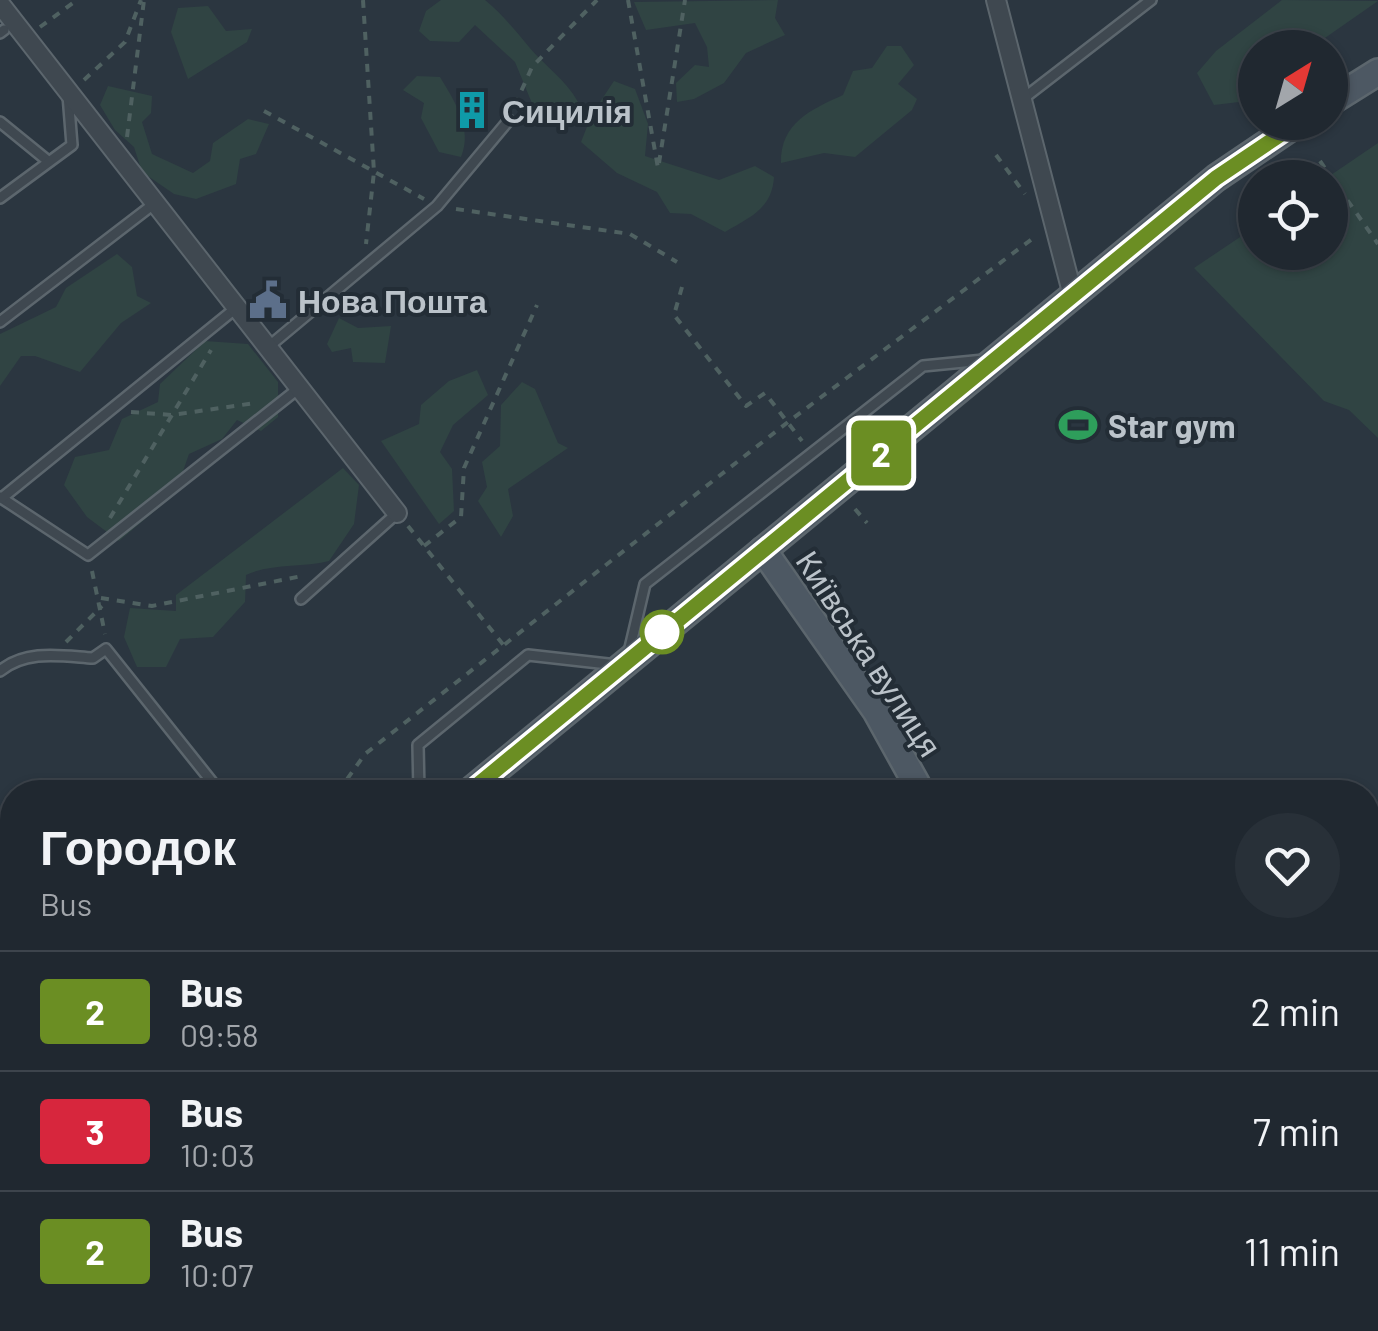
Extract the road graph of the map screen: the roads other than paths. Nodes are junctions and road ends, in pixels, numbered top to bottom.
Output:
1 (996, 0) edge
2 (1150, 0) edge
3 (0, 4) edge
4 (1378, 72) edge
5 (1348, 91) edge
6 (70, 93) junction
7 (1024, 98) junction
8 (509, 120) road end
9 (0, 122) edge
10 (1273, 140) edge
11 (48, 161) junction
12 (0, 198) edge
13 (155, 203) junction
14 (1074, 296) junction
15 (236, 308) junction
16 (0, 322) edge
17 (268, 348) junction
18 (997, 359) junction
19 (292, 393) junction
20 (1, 497) edge
21 (397, 513) joint
22 (763, 550) junction
23 (300, 600) dead end
24 (624, 662) junction
25 (0, 670) edge
26 (210, 780) edge
27 (418, 780) edge
28 (482, 780) edge
29 (914, 780) edge

1 - 7 street
2 - 7 lane
3 - 6 street
4 - 5 main road
6 - 11 lane
6 - 13 street
7 - 14 street
8 - 17 lane
9 - 11 lane
10 - 14 main road
11 - 12 lane
13 - 15 street
13 - 16 lane
14 - 18 main road
15 - 17 street
15 - 20 lane
17 - 19 street
18 - 22 main road
18 - 24 lane
19 - 20 lane
19 - 21 street
21 - 23 lane
22 - 24 main road
22 - 29 main road, Київська вулиця
24 - 27 lane
24 - 28 main road
25 - 26 lane

